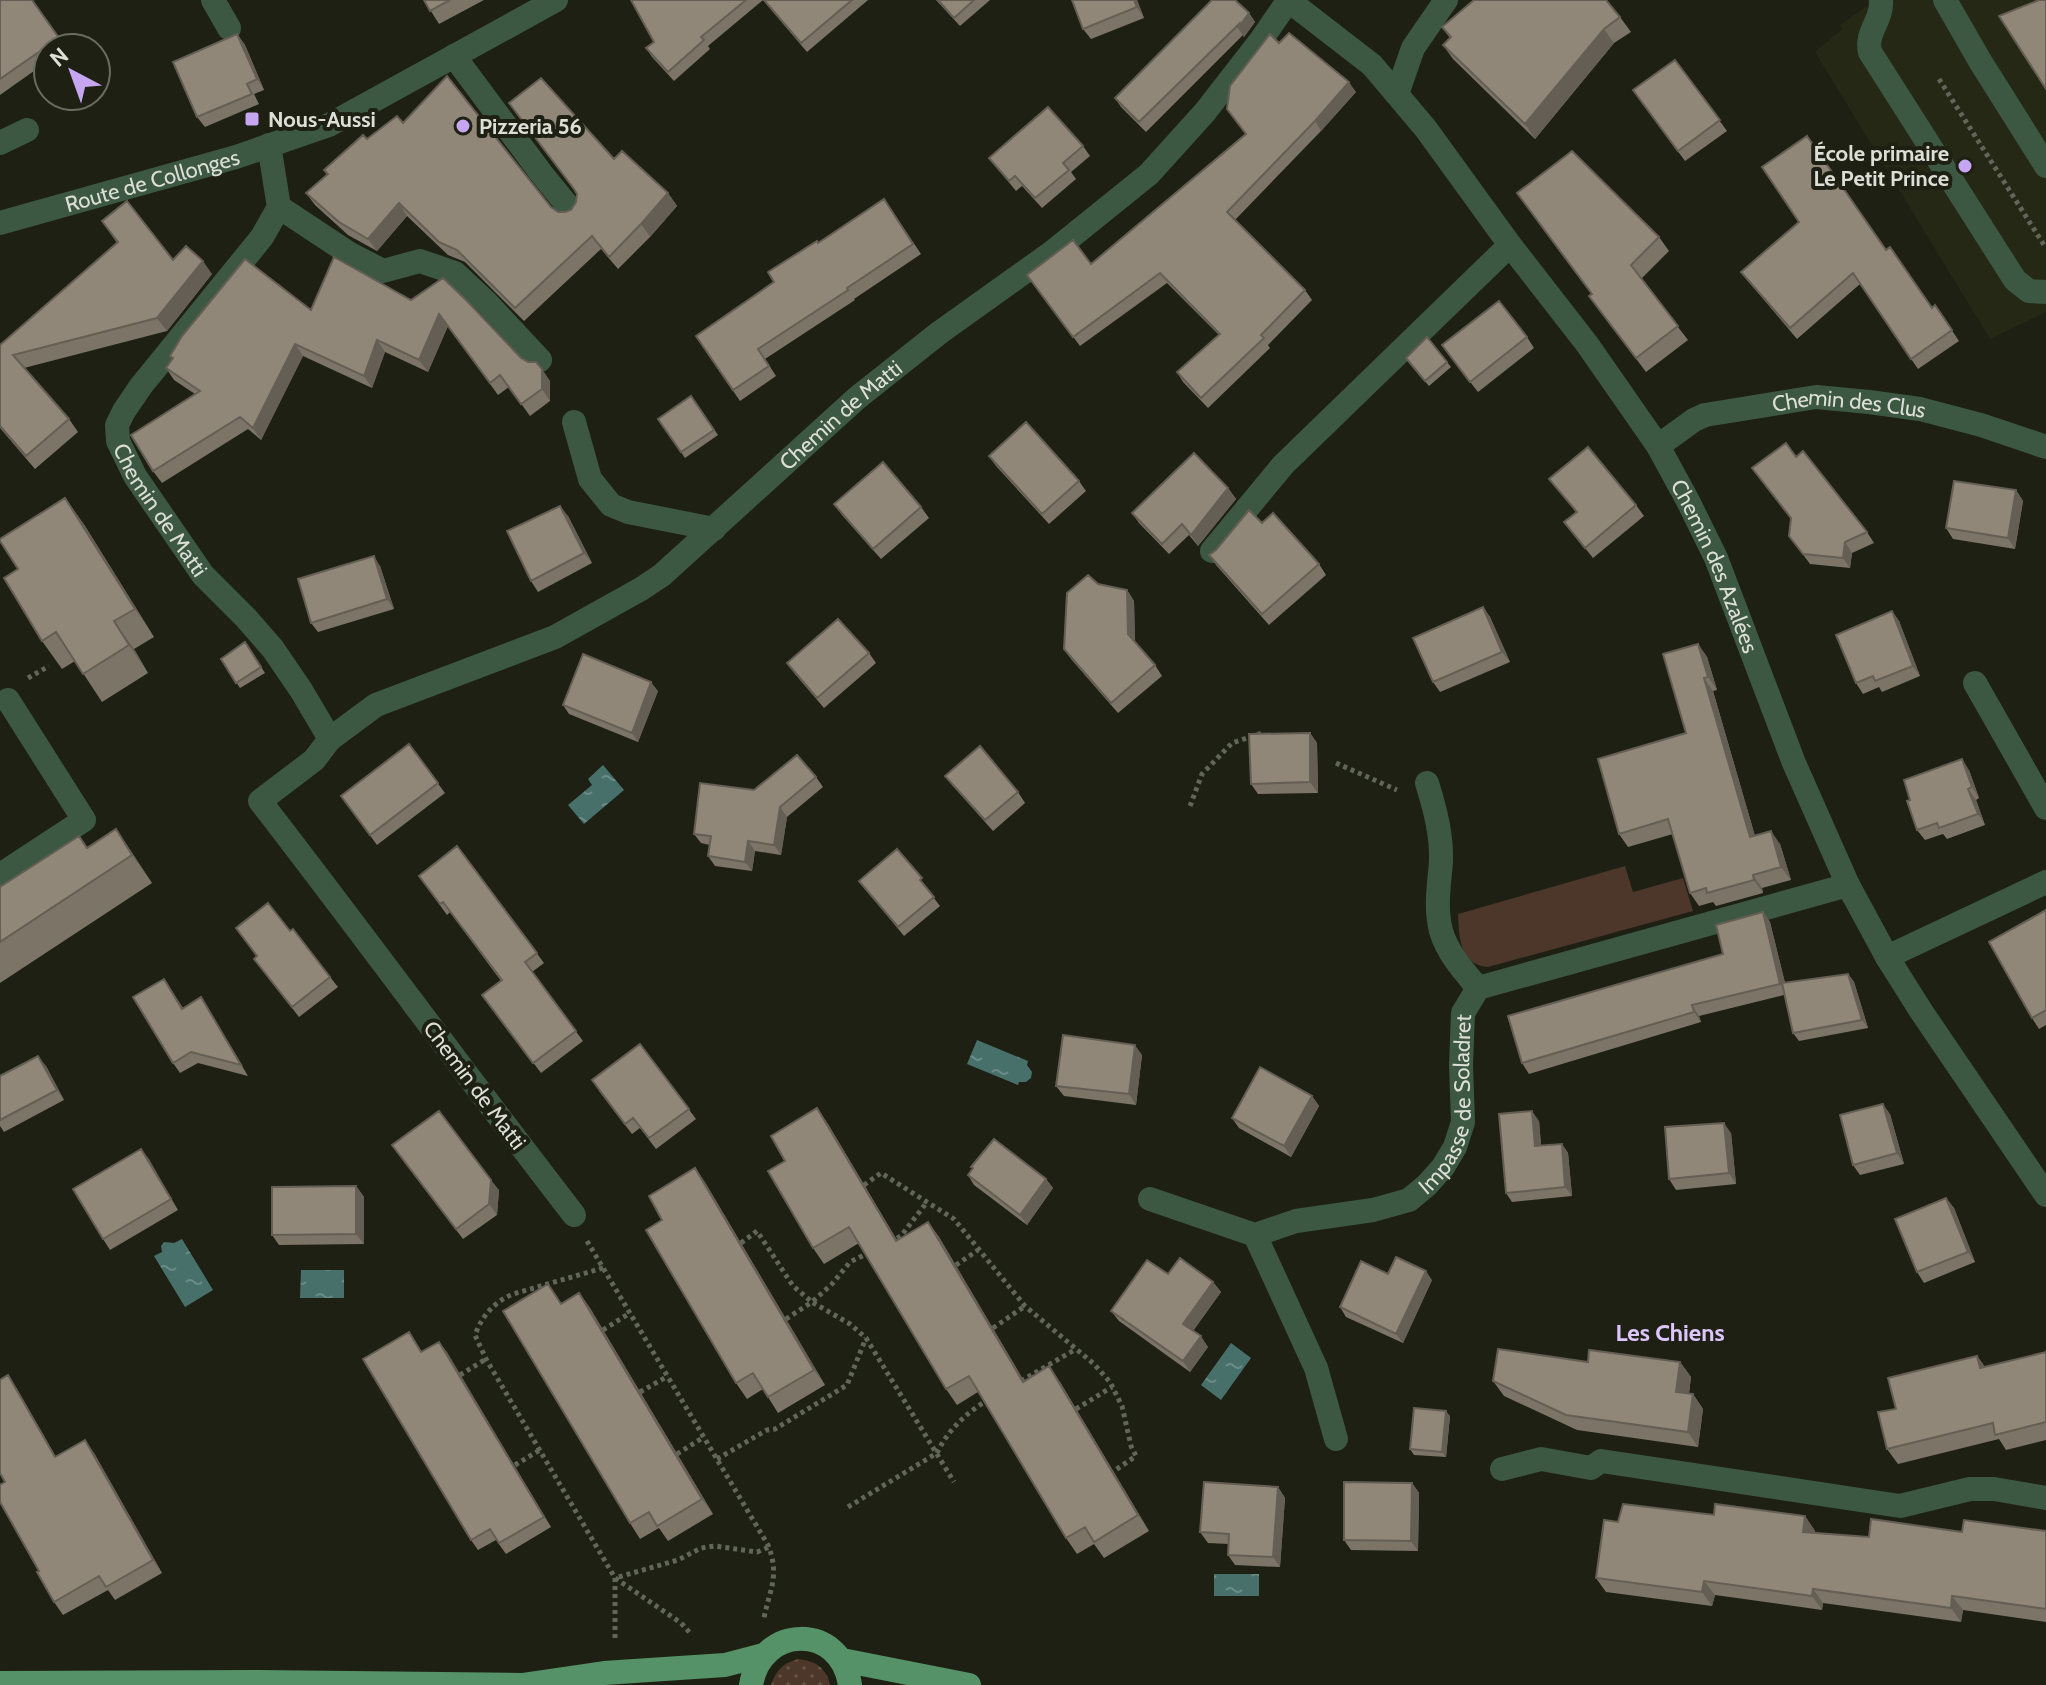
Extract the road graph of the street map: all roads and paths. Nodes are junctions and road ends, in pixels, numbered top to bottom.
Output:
1 (213, 0) edge
2 (556, 0) edge
3 (1288, 0) edge
4 (1446, 0) edge
5 (1945, 0) edge
6 (1889, 2) edge
7 (229, 28) dead end
8 (454, 56) junction
9 (1939, 79) dead end
10 (1397, 94) junction
11 (27, 130) dead end
12 (0, 143) edge
13 (269, 145) junction
14 (2046, 166) edge
15 (279, 207) junction
16 (571, 210) edge
17 (0, 223) edge
18 (1510, 245) junction
19 (2044, 245) edge
20 (2046, 292) edge
21 (540, 360) dead end
22 (574, 422) dead end
23 (1658, 446) junction
24 (2046, 447) edge
25 (714, 529) junction
26 (1212, 551) edge
27 (1975, 683) dead end
28 (8, 700) dead end
29 (1262, 733) edge
30 (330, 739) junction
31 (1336, 763) dead end
32 (1427, 783) dead end
33 (1190, 806) dead end
34 (1435, 806) junction
35 (2046, 808) edge
36 (0, 875) edge
37 (2046, 882) edge
38 (1848, 885) junction
39 (1887, 957) junction
40 (1478, 988) junction
41 (864, 1185) edge
42 (2046, 1195) edge
43 (1150, 1199) dead end
44 (927, 1202) junction
45 (574, 1215) joint
46 (1255, 1235) junction
47 (741, 1243) edge
48 (888, 1243) edge
49 (875, 1249) edge
50 (978, 1250) junction
51 (956, 1265) edge
52 (603, 1268) junction
53 (812, 1302) junction
54 (1025, 1306) junction
55 (630, 1313) junction
56 (786, 1319) edge
57 (993, 1328) edge
58 (603, 1330) edge
59 (866, 1338) junction
60 (1076, 1349) junction
61 (486, 1359) junction
62 (460, 1375) edge
63 (668, 1376) junction
64 (1014, 1385) edge
65 (1112, 1387) junction
66 (640, 1392) edge
67 (989, 1399) edge
68 (1076, 1409) edge
69 (704, 1437) junction
70 (1336, 1439) dead end
71 (540, 1450) junction
72 (937, 1453) junction
73 (677, 1454) edge
74 (717, 1459) junction
75 (515, 1465) edge
76 (1502, 1469) dead end
77 (1114, 1471) edge
78 (954, 1482) dead end
79 (2046, 1498) edge
80 (848, 1507) dead end
81 (769, 1547) junction
82 (615, 1578) junction
83 (762, 1630) dead end
84 (615, 1638) dead end
85 (701, 1644) dead end
86 (763, 1655) junction
87 (842, 1660) junction
88 (0, 1683) edge
89 (522, 1685) edge
90 (751, 1685) edge
91 (850, 1685) edge
92 (969, 1685) edge

1 - 7 street
2 - 8 street, Route de Collonges
3 - 10 street, Chemin des Azalées
3 - 25 street, Chemin de Matti
4 - 10 street
5 - 14 street
6 - 20 street
8 - 13 street, Route de Collonges
8 - 16 street
9 - 19 path
10 - 18 street, Chemin des Azalées
11 - 12 street
13 - 15 street
13 - 17 street, Route de Collonges
15 - 21 street
15 - 30 street, Chemin de Matti
18 - 23 street, Chemin des Azalées
18 - 26 street
22 - 25 street
23 - 24 street, Chemin des Clus
23 - 38 street, Chemin des Azalées
25 - 30 street, Chemin de Matti
27 - 35 street
28 - 36 street
29 - 33 path
30 - 45 street, Chemin de Matti
31 - 34 path
32 - 34 street
34 - 40 street
37 - 39 street
38 - 39 street, Chemin des Azalées
38 - 40 street, Impasse de Soladret
39 - 42 street, Chemin des Azalées
40 - 46 street, Impasse de Soladret
41 - 44 path
43 - 46 street
44 - 48 path
44 - 50 path
45 - 52 path
46 - 70 street
47 - 53 path
49 - 53 path
50 - 51 path
50 - 54 path
52 - 55 path
52 - 61 path
53 - 56 path
53 - 59 path
54 - 57 path
54 - 60 path
55 - 58 path
55 - 63 path
59 - 72 path
59 - 74 path
60 - 64 path
60 - 65 path
61 - 62 path
61 - 71 path
63 - 66 path
63 - 69 path
65 - 68 path
65 - 77 path
67 - 72 path
69 - 73 path
69 - 74 path
71 - 75 path
71 - 82 path
72 - 78 path
72 - 80 path
74 - 81 path
76 - 79 street
81 - 82 path
81 - 83 path
82 - 84 path
82 - 85 path
86 - 87 main road
86 - 89 main road
86 - 90 main road
87 - 91 main road
87 - 92 main road
88 - 89 main road

